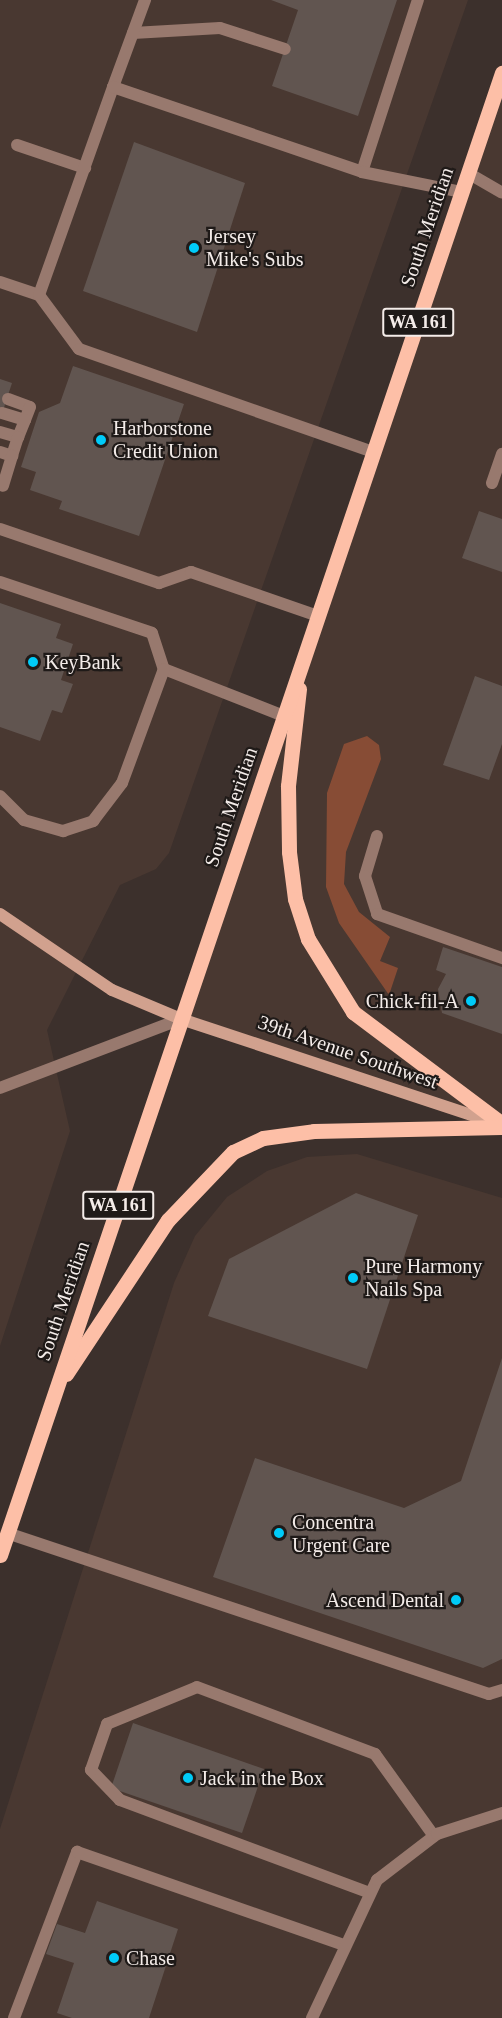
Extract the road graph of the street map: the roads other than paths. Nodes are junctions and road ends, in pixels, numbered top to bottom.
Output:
1 (145, 0) edge
2 (418, 0) edge
3 (133, 33) junction
4 (285, 49) dead end
5 (502, 73) edge
6 (113, 87) junction
7 (17, 145) dead end
8 (85, 168) junction
9 (362, 172) junction
10 (468, 173) junction
11 (462, 192) junction
12 (502, 193) edge
13 (0, 282) edge
14 (39, 295) junction
15 (8, 399) dead end
16 (2, 414) dead end
17 (25, 420) junction
18 (0, 432) edge
19 (18, 437) junction
20 (373, 452) junction
21 (6, 454) edge
22 (502, 454) edge
23 (492, 483) dead end
24 (1, 488) edge
25 (0, 529) edge
26 (0, 582) edge
27 (318, 616) junction
28 (302, 661) junction
29 (164, 669) junction
30 (284, 716) junction
31 (0, 796) edge
32 (377, 836) dead end
33 (0, 914) edge
34 (502, 958) edge
35 (181, 1019) junction
36 (0, 1088) edge
37 (502, 1126) edge
38 (55, 1391) junction
39 (7, 1533) junction
40 (0, 1555) edge
41 (502, 1690) edge
42 (502, 1813) edge
43 (434, 1836) junction
44 (370, 1893) junction
45 (344, 1945) junction
46 (14, 2018) edge
47 (312, 2018) edge

1 - 3 street
2 - 9 street
3 - 4 street
3 - 6 street
5 - 10 main road, South Meridian / WA 161
6 - 8 street
6 - 9 street
7 - 8 street
8 - 14 street
9 - 11 street
10 - 11 main road, South Meridian / WA 161
10 - 12 street
11 - 20 main road, South Meridian / WA 161
13 - 14 street
14 - 20 street
15 - 17 street
16 - 17 street
17 - 19 street
18 - 19 street
19 - 21 street
20 - 27 main road, South Meridian / WA 161
21 - 24 street
22 - 23 street
25 - 27 street
26 - 29 street
27 - 28 main road, South Meridian / WA 161
28 - 30 main road, South Meridian / WA 161
28 - 37 main road
29 - 30 street
29 - 31 street
30 - 35 main road, South Meridian / WA 161
32 - 34 street
33 - 35 main road, 39th Avenue Southwest
35 - 36 street
35 - 37 main road, 39th Avenue Southwest
35 - 38 main road, South Meridian / WA 161
37 - 38 main road
38 - 39 main road, South Meridian / WA 161
39 - 40 main road, South Meridian / WA 161
39 - 41 street
42 - 43 street
43 - 44 street
43 - 44 street
44 - 45 street
45 - 46 street
45 - 47 street

